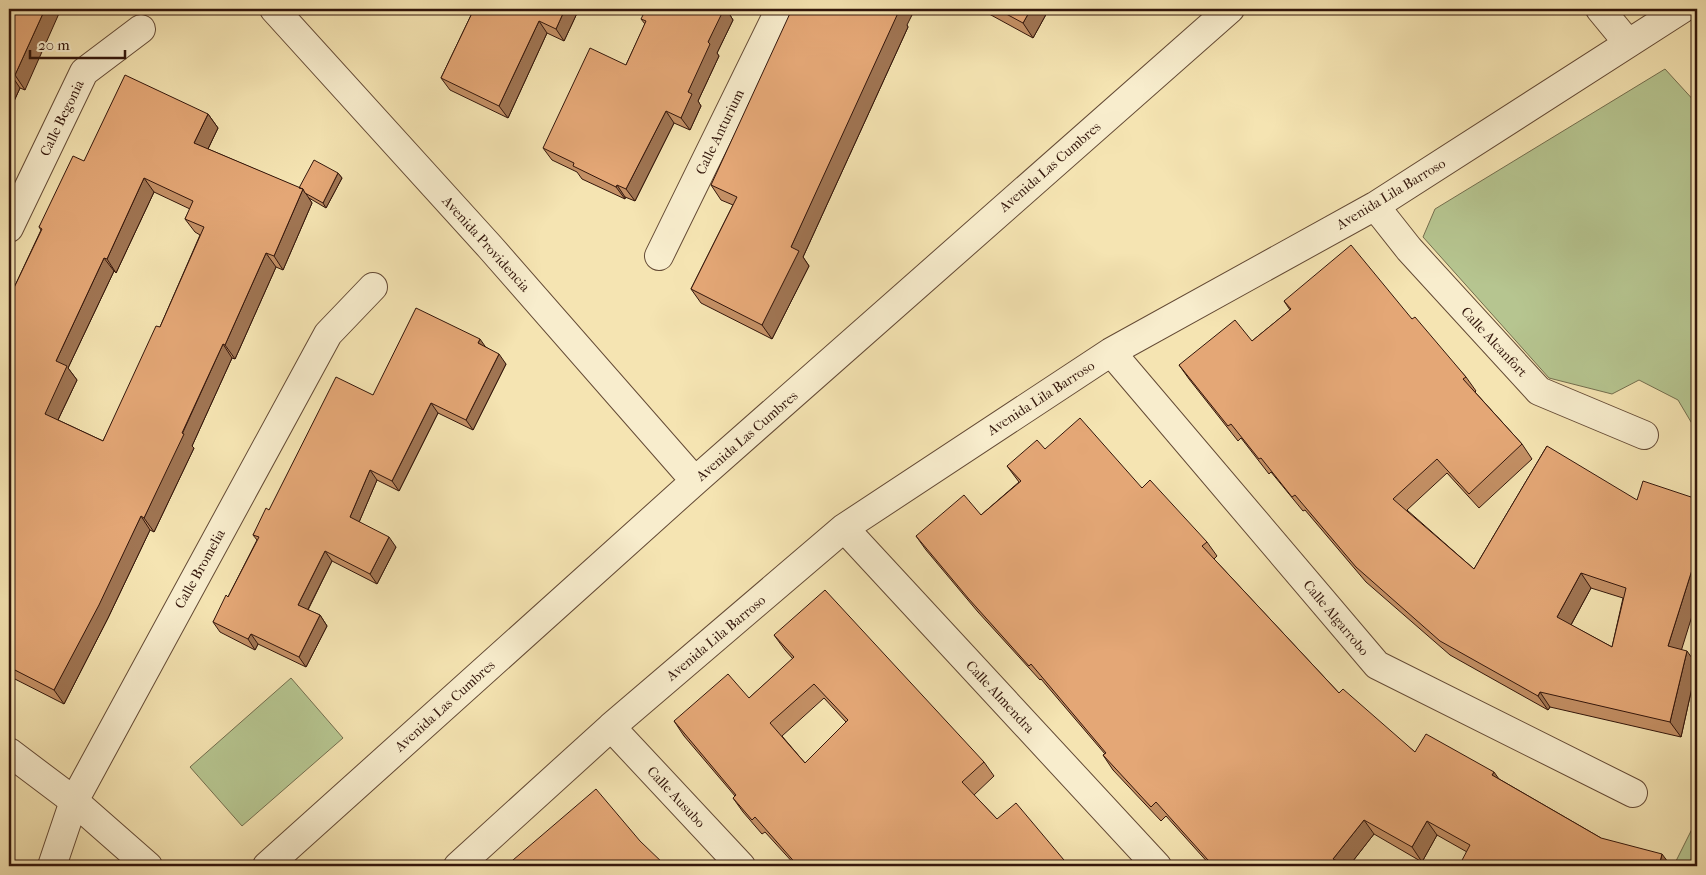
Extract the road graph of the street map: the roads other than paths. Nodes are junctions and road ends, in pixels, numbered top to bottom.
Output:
1 (274, 9) edge
2 (780, 9) edge
3 (1230, 9) edge
4 (1600, 9) edge
5 (1682, 9) edge
6 (141, 29) dead end
7 (1628, 43) junction
8 (1375, 206) junction
9 (9, 228) edge
10 (660, 256) dead end
11 (373, 287) dead end
12 (1111, 352) junction
13 (1644, 435) dead end
14 (695, 481) junction
15 (844, 528) junction
16 (611, 727) junction
17 (9, 752) edge
18 (1633, 793) dead end
19 (74, 801) junction
20 (52, 866) edge
21 (148, 866) edge
22 (267, 866) edge
23 (458, 866) edge
24 (741, 866) edge
25 (1157, 866) edge

1 - 14 street, Avenida Providencia
2 - 10 street, Calle Anturium
3 - 14 street, Avenida Las Cumbres
4 - 7 street
5 - 7 street, Avenida Lila Barroso
6 - 9 street, Calle Begonia
7 - 8 street, Avenida Lila Barroso
8 - 12 street, Avenida Lila Barroso
8 - 13 street, Calle Alcanfort
11 - 19 street, Calle Bromelia
12 - 15 street, Avenida Lila Barroso
12 - 18 street, Calle Algarrobo
14 - 22 street, Avenida Las Cumbres
15 - 16 street, Avenida Lila Barroso
15 - 25 street, Calle Almendra
16 - 23 street, Avenida Lila Barroso
16 - 24 street, Calle Ausubo
17 - 19 street
19 - 20 street, Calle Bromelia
19 - 21 street

